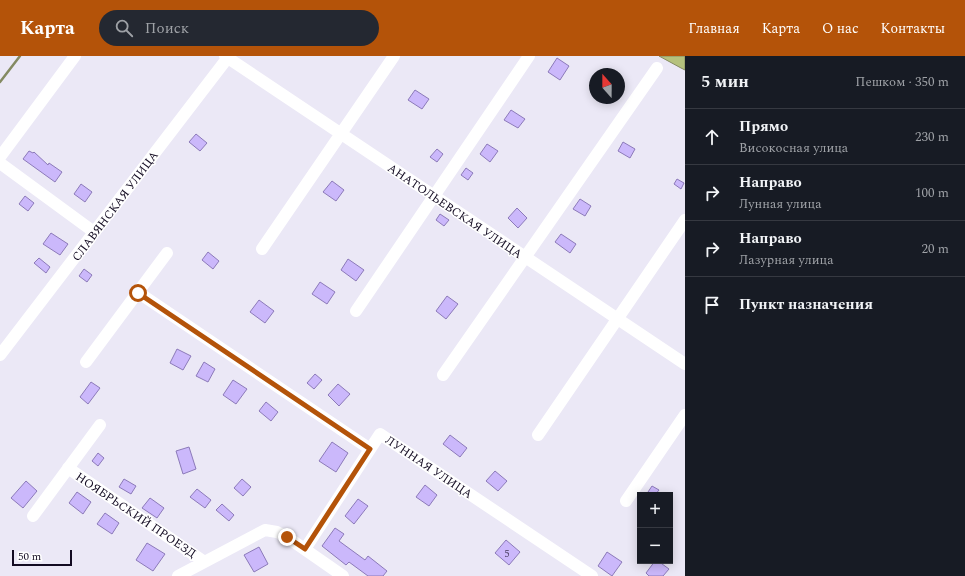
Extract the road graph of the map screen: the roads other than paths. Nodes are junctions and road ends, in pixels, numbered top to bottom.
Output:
1 (76, 56) edge
2 (394, 56) edge
3 (529, 56) edge
4 (228, 57) edge
5 (657, 68) dead end
6 (340, 134) junction
7 (0, 157) edge
8 (0, 163) edge
9 (434, 197) junction
10 (685, 220) edge
11 (94, 232) junction
12 (262, 249) dead end
13 (167, 253) dead end
14 (525, 258) junction
15 (138, 293) junction
16 (356, 311) dead end
17 (618, 319) junction
18 (0, 355) edge
19 (86, 362) dead end
20 (685, 364) edge
21 (443, 375) dead end
22 (685, 416) edge
23 (100, 425) dead end
24 (538, 435) dead end
25 (370, 449) junction
26 (68, 468) junction
27 (626, 501) dead end
28 (33, 516) dead end
29 (305, 549) junction
30 (203, 561) junction
31 (178, 576) edge
32 (343, 576) edge
33 (592, 576) edge

1 - 7 street
2 - 6 street
3 - 9 street
4 - 6 street, АНАТОЛЬЕВСКАЯ УЛИЦА
4 - 11 street, СЛАВЯНСКАЯ УЛИЦА
5 - 14 street
6 - 9 street, АНАТОЛЬЕВСКАЯ УЛИЦА
6 - 12 street
8 - 11 street
9 - 14 street, АНАТОЛЬЕВСКАЯ УЛИЦА
9 - 16 street
10 - 17 street
11 - 18 street, СЛАВЯНСКАЯ УЛИЦА
13 - 15 street
14 - 17 street, АНАТОЛЬЕВСКАЯ УЛИЦА
14 - 21 street
15 - 19 street
15 - 25 street
17 - 20 street, АНАТОЛЬЕВСКАЯ УЛИЦА
17 - 24 street
22 - 27 street
23 - 26 street
25 - 29 street, ЛУННАЯ УЛИЦА
25 - 33 street, ЛУННАЯ УЛИЦА
26 - 28 street
26 - 30 street, НОЯБРЬСКИЙ ПРОЕЗД
29 - 30 street
29 - 32 street
30 - 31 street

